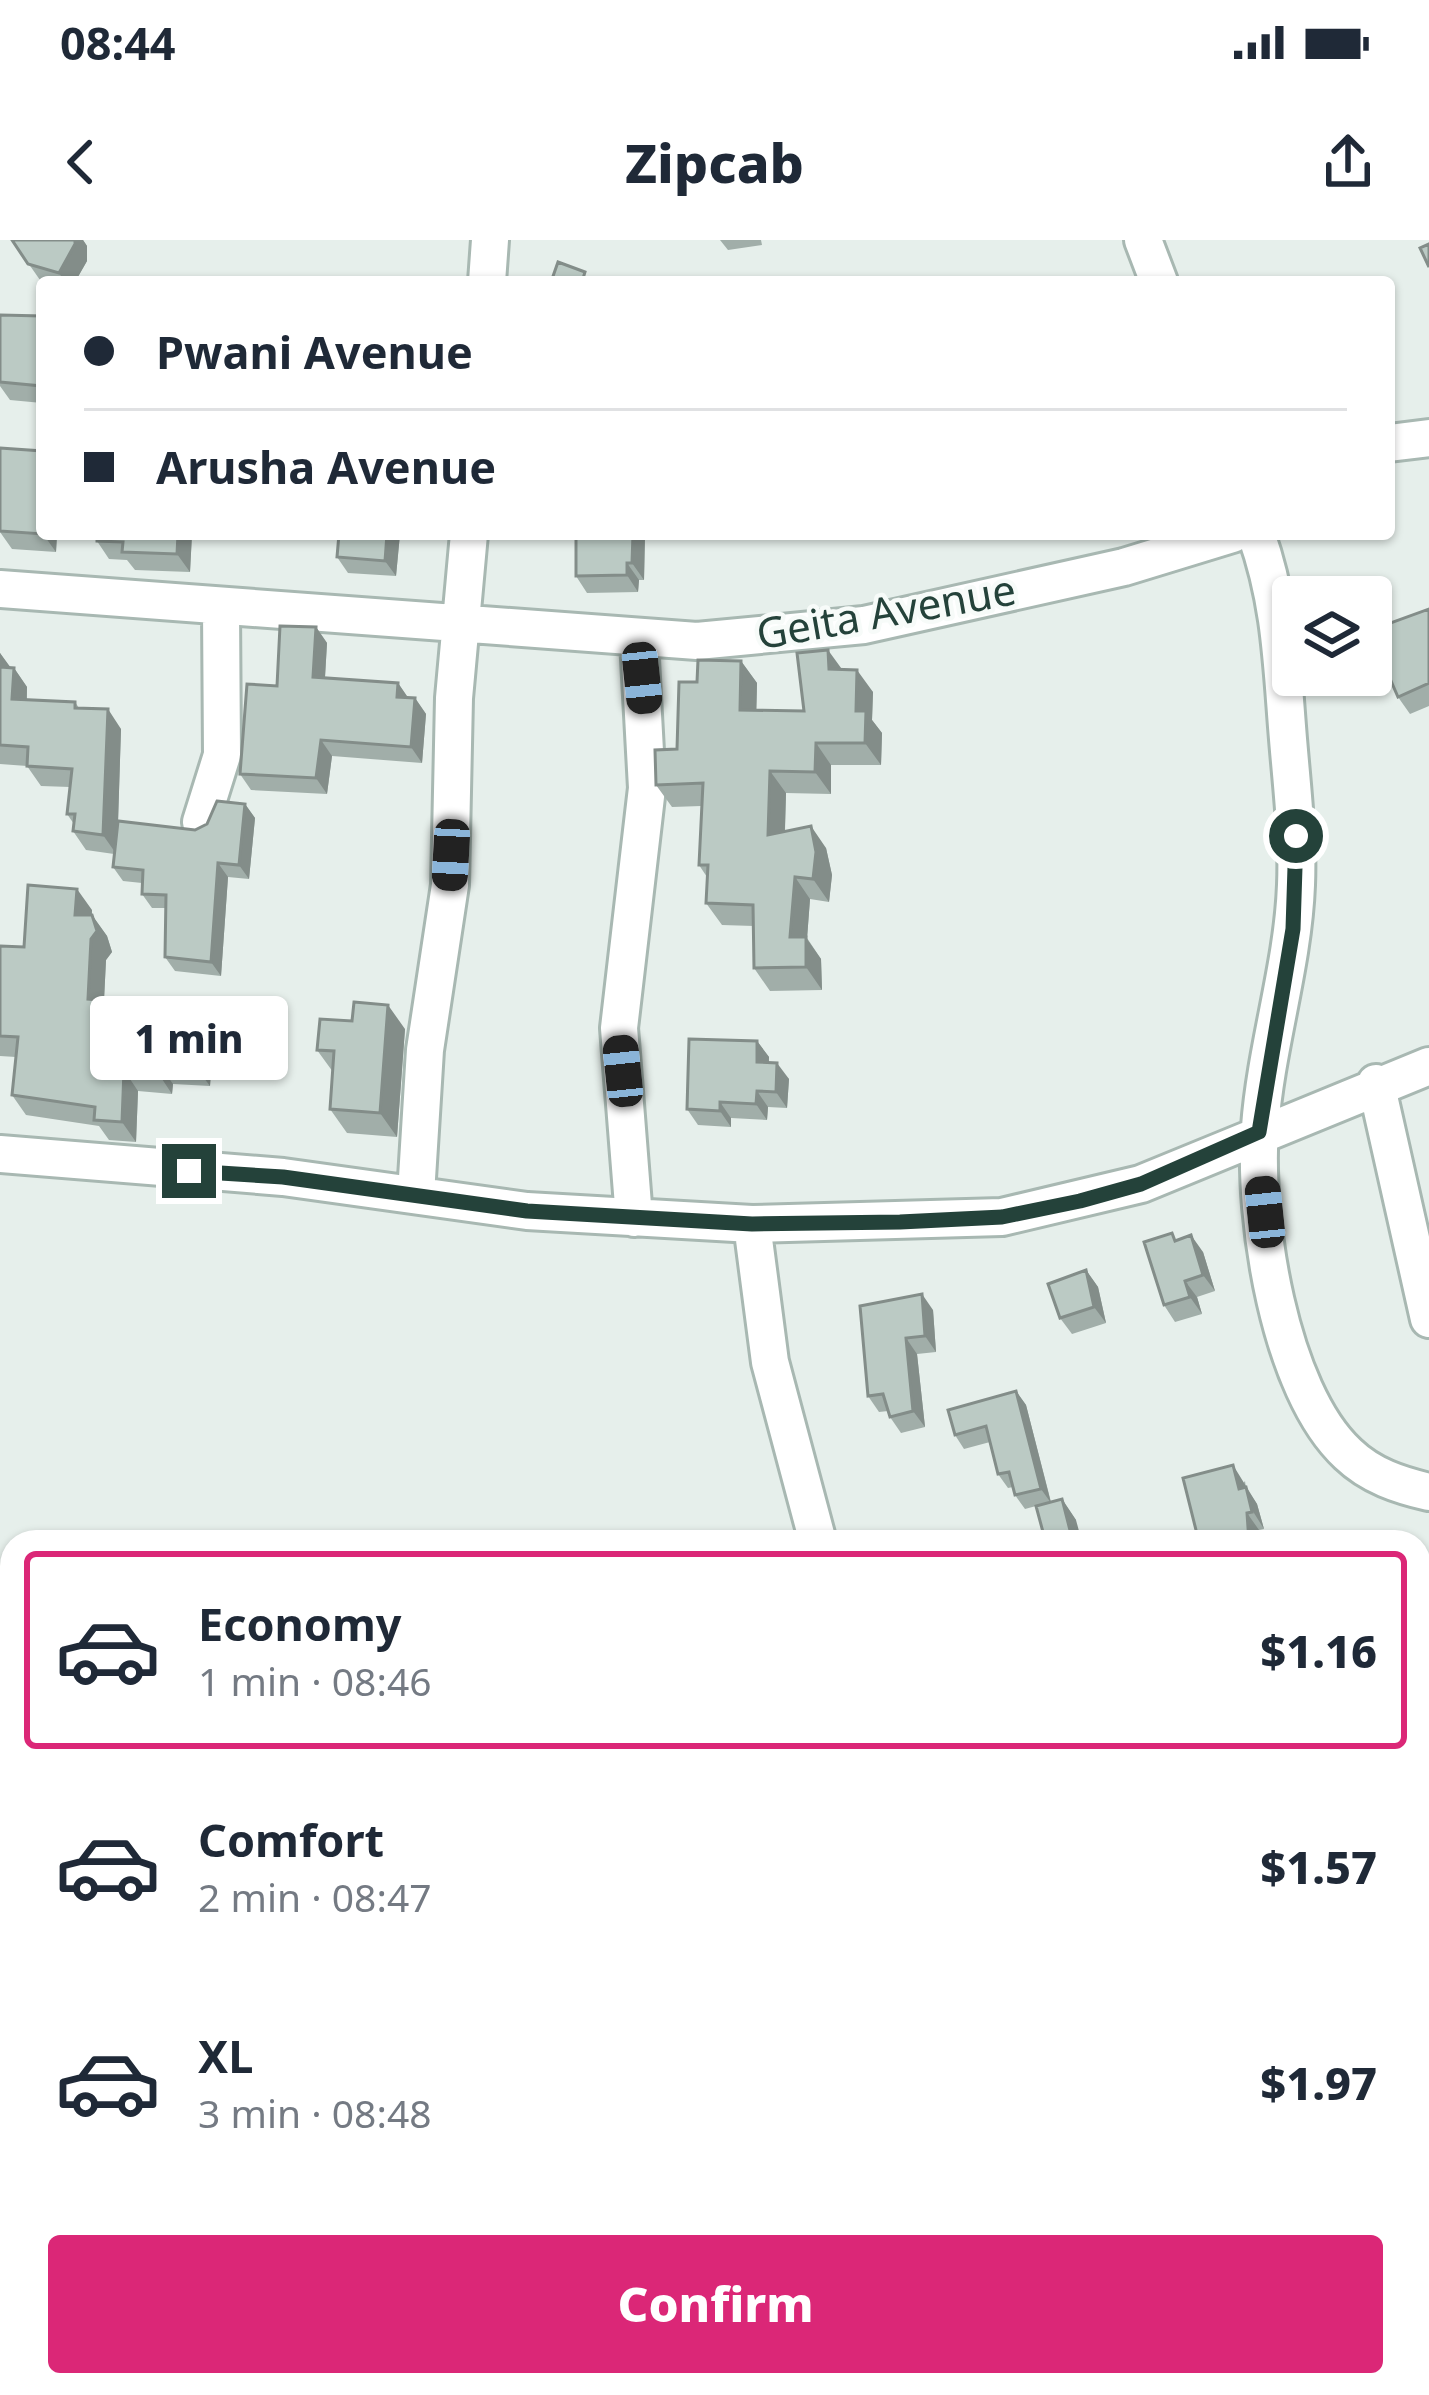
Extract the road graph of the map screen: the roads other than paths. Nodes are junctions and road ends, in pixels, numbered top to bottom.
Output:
1 (490, 240) edge
2 (1143, 240) edge
3 (487, 276) edge
4 (1157, 276) edge
5 (1429, 438) edge
6 (1395, 442) edge
7 (468, 540) edge
8 (1212, 540) edge
9 (1258, 540) edge
10 (0, 590) edge
11 (221, 609) junction
12 (461, 622) junction
13 (639, 641) junction
14 (201, 821) edge
15 (1429, 1066) edge
16 (1376, 1083) junction
17 (1259, 1132) junction
18 (0, 1154) edge
19 (416, 1194) junction
20 (634, 1218) junction
21 (752, 1224) junction
22 (1429, 1319) edge
23 (1429, 1492) edge
24 (815, 1530) edge

1 - 3 street
2 - 4 street
5 - 6 street
7 - 12 street
8 - 13 street, Geita Avenue
9 - 17 street
10 - 11 street, Geita Avenue
11 - 12 street, Geita Avenue
11 - 14 street
12 - 13 street, Geita Avenue
12 - 19 street
13 - 20 street
15 - 16 street
16 - 17 street
16 - 22 street
17 - 21 street
17 - 23 street
18 - 19 street
19 - 20 street
20 - 21 street
21 - 24 street

